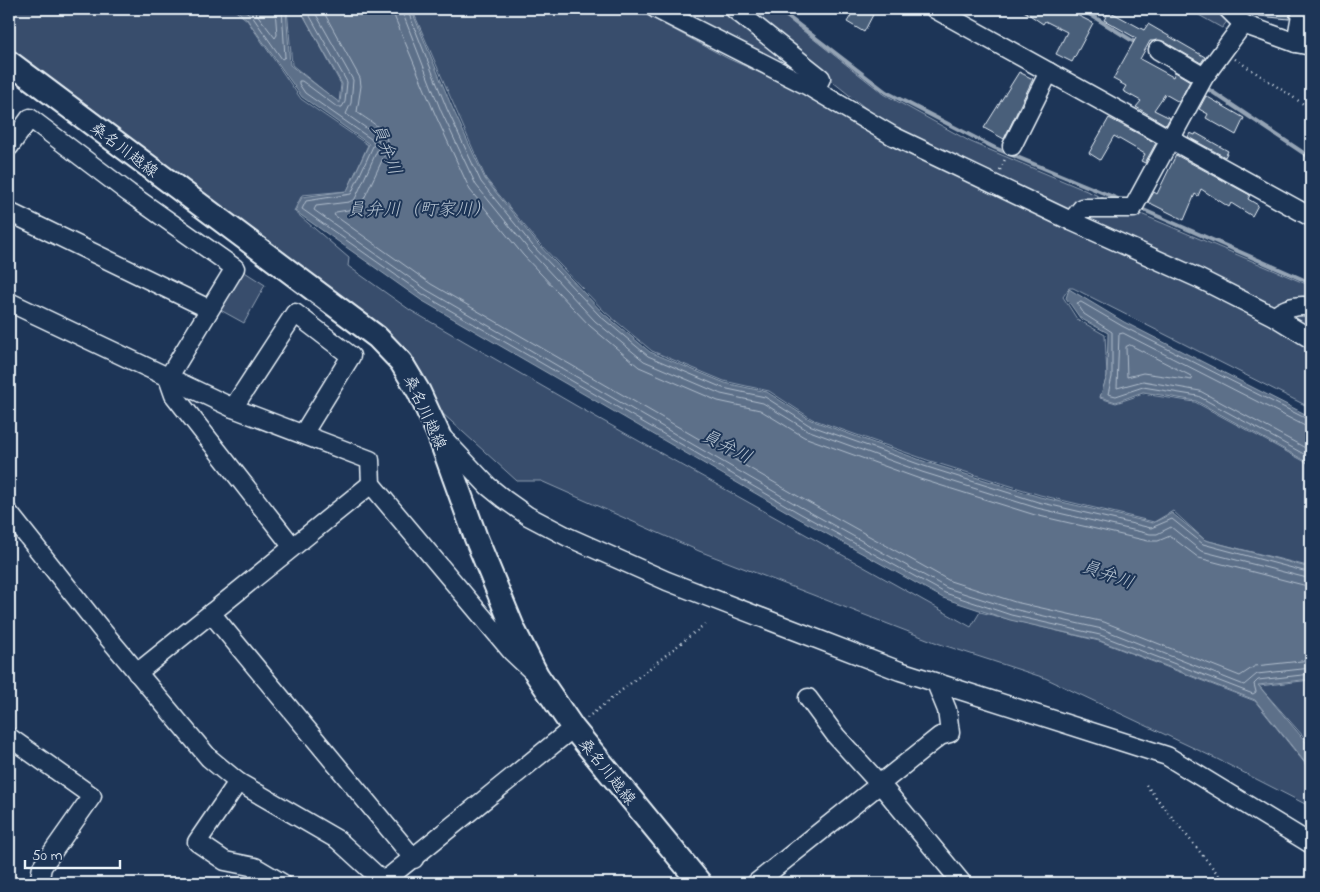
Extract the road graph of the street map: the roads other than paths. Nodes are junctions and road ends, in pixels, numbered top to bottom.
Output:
1 (656, 9) edge
2 (734, 9) edge
3 (935, 9) edge
4 (1228, 9) edge
5 (1302, 9) edge
6 (1243, 24) junction
7 (1304, 45) edge
8 (1158, 50) dead end
9 (9, 62) edge
10 (1049, 72) junction
11 (1204, 77) junction
12 (815, 90) junction
13 (1172, 139) junction
14 (1012, 146) dead end
15 (9, 147) edge
16 (9, 212) edge
17 (1311, 216) edge
18 (1071, 221) junction
19 (9, 302) edge
20 (1311, 307) edge
21 (209, 309) junction
22 (1275, 317) junction
23 (1311, 339) edge
24 (168, 378) junction
25 (233, 408) junction
26 (438, 433) junction
27 (303, 434) junction
28 (371, 484) junction
29 (9, 513) edge
30 (292, 546) junction
31 (212, 613) junction
32 (137, 673) junction
33 (537, 675) junction
34 (936, 683) junction
35 (808, 698) dead end
36 (574, 728) junction
37 (9, 737) edge
38 (238, 782) junction
39 (878, 784) junction
40 (1311, 844) edge
41 (414, 859) junction
42 (384, 882) edge
43 (39, 883) edge
44 (282, 883) edge
45 (700, 883) edge
46 (756, 883) edge
47 (962, 883) edge

1 - 12 street
2 - 12 street
3 - 10 street
4 - 6 street
5 - 7 street
6 - 7 street
6 - 11 street
8 - 11 street
9 - 26 main road, 桑名川越線
10 - 13 street
10 - 14 street
11 - 13 street
12 - 18 street
13 - 17 street
13 - 18 street
15 - 21 street
16 - 21 street
18 - 22 street
19 - 24 street
20 - 22 street
21 - 24 street
22 - 23 street
24 - 25 street
24 - 30 street
25 - 27 street
25 - 27 street
26 - 33 main road, 桑名川越線
26 - 34 street
27 - 28 street
28 - 30 street
28 - 33 street
29 - 32 street
30 - 31 street
31 - 32 street
31 - 41 street
32 - 38 street
33 - 36 main road, 桑名川越線
34 - 39 street
34 - 40 street
35 - 39 street
36 - 41 street
36 - 45 main road, 桑名川越線
37 - 43 street
38 - 42 street
38 - 44 street
39 - 46 street
39 - 47 street
41 - 42 street

